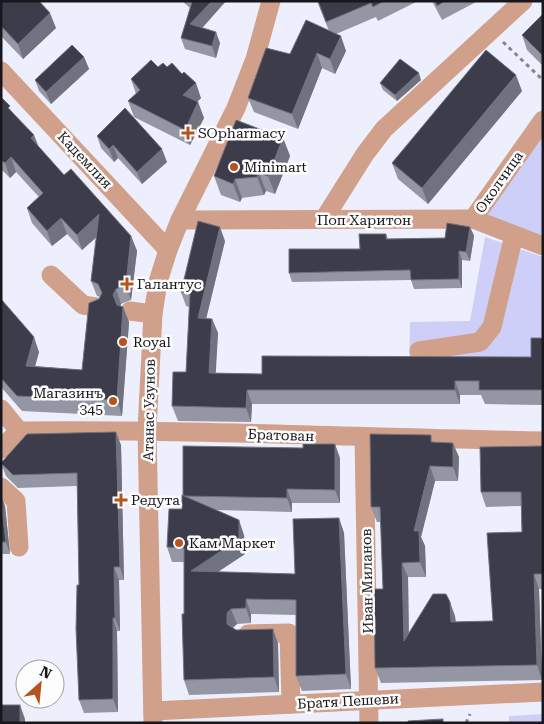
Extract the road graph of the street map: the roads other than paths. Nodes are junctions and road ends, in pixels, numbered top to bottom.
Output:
1 (271, 1) edge
2 (523, 1) edge
3 (1, 71) edge
4 (543, 120) edge
5 (324, 219) junction
6 (473, 219) junction
7 (180, 220) junction
8 (514, 235) junction
9 (543, 246) edge
10 (168, 250) junction
11 (51, 275) dead end
12 (96, 307) edge
13 (130, 311) dead end
14 (154, 314) junction
15 (419, 351) dead end
16 (1, 409) edge
17 (147, 430) junction
18 (19, 431) junction
19 (364, 438) junction
20 (543, 441) edge
21 (1, 449) edge
22 (1, 488) edge
23 (19, 546) dead end
24 (242, 634) edge
25 (543, 692) edge
26 (369, 699) junction
27 (291, 704) junction
28 (153, 717) edge
29 (369, 723) edge

1 - 7 street, Атанас Узунов
2 - 5 street
3 - 10 street, Кадемлия
4 - 6 street, Околчица
5 - 6 street, Поп Харитон
5 - 7 street, Поп Харитон
6 - 8 street, Поп Харитон
7 - 10 street, Атанас Узунов
8 - 9 street, Поп Харитон
8 - 15 street
10 - 14 street, Атанас Узунов
11 - 12 street
13 - 14 street
14 - 17 street, Атанас Узунов
16 - 18 street
17 - 18 street, Братован
17 - 19 street, Братован
17 - 28 street, Атанас Узунов
18 - 21 street
19 - 20 street, Братован
19 - 26 street, Иван Миланов
22 - 23 street
24 - 27 street
25 - 26 street, Братя Пешеви
26 - 27 street, Братя Пешеви
26 - 29 street, Иван Миланов
27 - 28 street, Братя Пешеви

